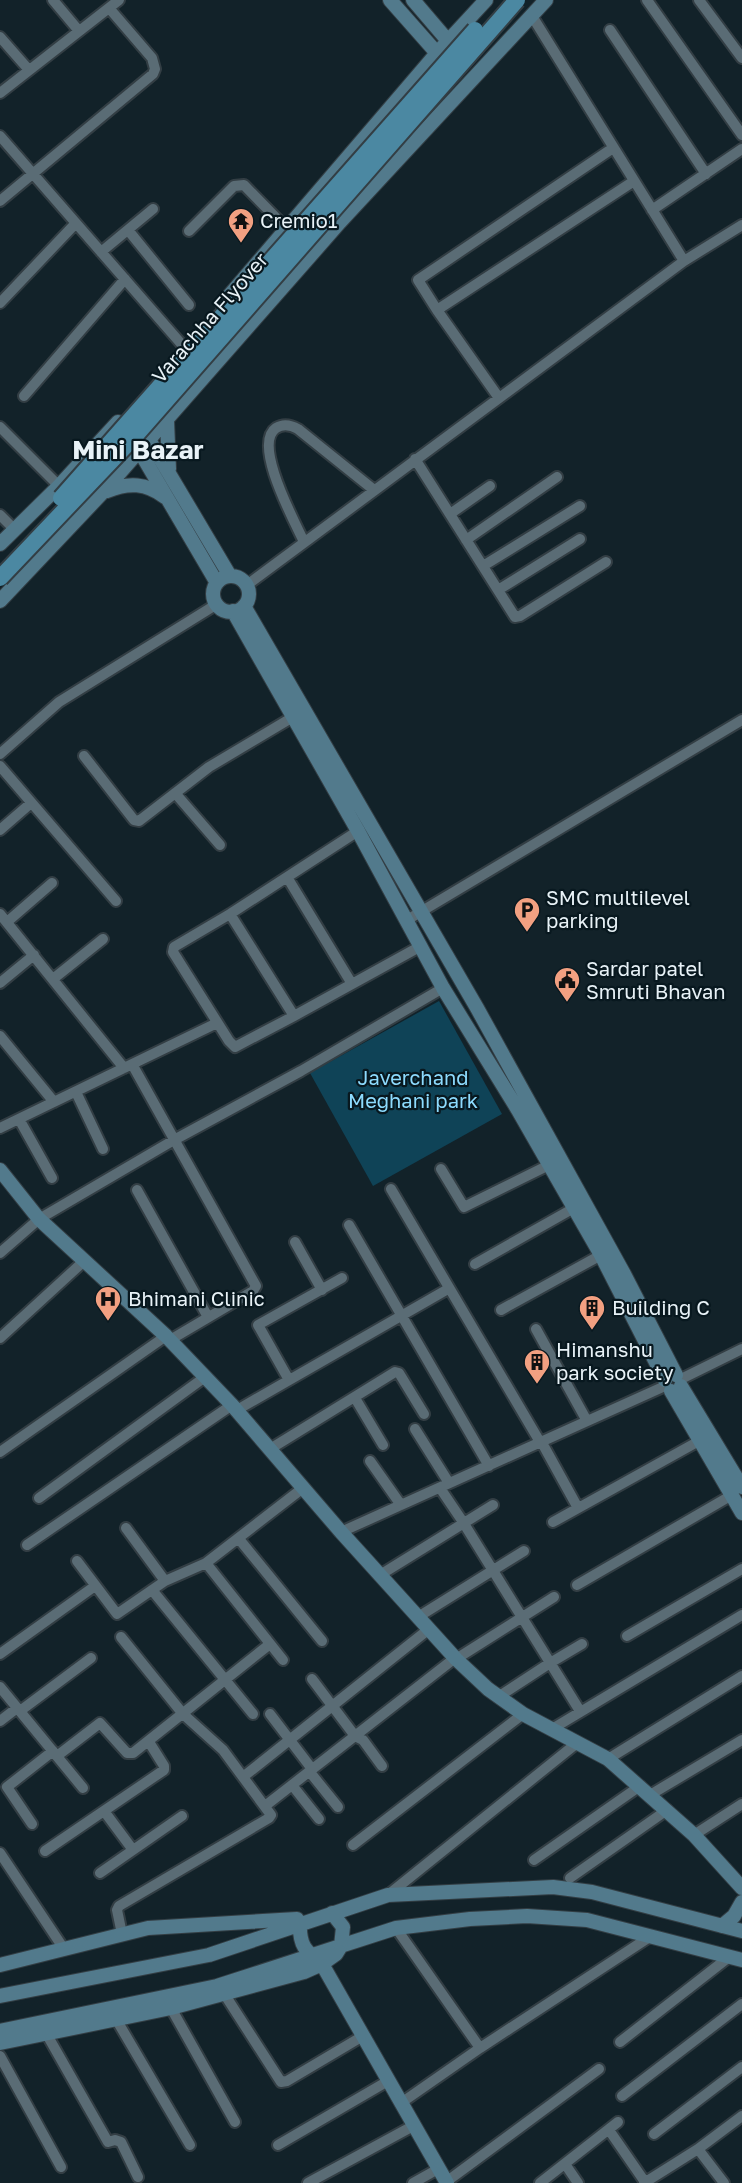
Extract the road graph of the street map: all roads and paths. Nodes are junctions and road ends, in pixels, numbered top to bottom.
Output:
1 (53, 0) edge
2 (119, 0) edge
3 (390, 0) edge
4 (413, 0) edge
5 (486, 0) edge
6 (502, 0) edge
7 (517, 0) edge
8 (546, 0) edge
9 (647, 0) edge
10 (699, 0) edge
11 (109, 8) junction
12 (532, 16) junction
13 (610, 30) dead end
14 (79, 31) junction
15 (0, 37) edge
16 (448, 42) junction
17 (437, 53) junction
18 (742, 58) edge
19 (29, 70) junction
20 (472, 80) junction
21 (0, 93) edge
22 (742, 135) edge
23 (0, 136) edge
24 (613, 148) junction
25 (742, 150) edge
26 (33, 174) junction
27 (706, 174) junction
28 (634, 182) junction
29 (0, 201) edge
30 (153, 209) dead end
31 (652, 210) junction
32 (75, 223) junction
33 (742, 225) edge
34 (287, 229) junction
35 (128, 230) junction
36 (189, 231) dead end
37 (101, 252) junction
38 (684, 261) junction
39 (125, 279) junction
40 (0, 303) edge
41 (189, 305) dead end
42 (437, 310) junction
43 (184, 347) junction
44 (24, 396) dead end
45 (499, 398) junction
46 (130, 409) junction
47 (119, 420) junction
48 (167, 420) junction
49 (0, 427) edge
50 (150, 440) junction
51 (140, 452) junction
52 (415, 459) junction
53 (169, 472) junction
54 (557, 477) dead end
55 (59, 486) junction
56 (490, 486) dead end
57 (374, 490) junction
58 (103, 492) junction
59 (169, 500) junction
60 (580, 506) dead end
61 (450, 514) junction
62 (0, 515) edge
63 (15, 529) junction
64 (580, 539) dead end
65 (466, 540) junction
66 (304, 542) junction
67 (0, 544) edge
68 (0, 562) edge
69 (606, 562) dead end
70 (483, 566) junction
71 (230, 576) junction
72 (0, 578) edge
73 (218, 583) junction
74 (247, 585) junction
75 (498, 590) junction
76 (0, 601) edge
77 (217, 604) junction
78 (238, 609) junction
79 (293, 717) junction
80 (742, 720) edge
81 (0, 754) edge
82 (84, 756) dead end
83 (0, 766) edge
84 (175, 794) junction
85 (32, 803) junction
86 (0, 830) edge
87 (358, 831) junction
88 (220, 845) dead end
89 (287, 877) junction
90 (52, 884) dead end
91 (116, 902) dead end
92 (422, 911) junction
93 (230, 914) junction
94 (3, 918) edge
95 (407, 920) junction
96 (103, 939) dead end
97 (421, 946) junction
98 (34, 956) junction
99 (53, 979) junction
100 (0, 983) edge
101 (352, 984) junction
102 (443, 988) junction
103 (294, 1016) junction
104 (217, 1023) junction
105 (0, 1036) edge
106 (128, 1066) junction
107 (76, 1092) junction
108 (54, 1102) junction
109 (19, 1119) junction
110 (0, 1128) edge
111 (174, 1140) junction
112 (103, 1149) dead end
113 (549, 1165) junction
114 (441, 1169) dead end
115 (52, 1178) dead end
116 (2, 1179) edge
117 (391, 1189) dead end
118 (137, 1190) dead end
119 (574, 1208) junction
120 (39, 1219) junction
121 (349, 1225) dead end
122 (294, 1242) dead end
123 (0, 1253) edge
124 (600, 1255) junction
125 (83, 1262) junction
126 (475, 1264) dead end
127 (342, 1278) dead end
128 (448, 1289) junction
129 (322, 1290) junction
130 (501, 1310) dead end
131 (401, 1316) junction
132 (208, 1317) junction
133 (536, 1329) dead end
134 (0, 1338) edge
135 (168, 1338) junction
136 (742, 1349) edge
137 (205, 1377) junction
138 (289, 1380) junction
139 (673, 1383) junction
140 (355, 1398) junction
141 (235, 1408) junction
142 (424, 1414) dead end
143 (587, 1421) junction
144 (415, 1429) dead end
145 (541, 1442) junction
146 (699, 1442) junction
147 (383, 1445) dead end
148 (270, 1449) junction
149 (0, 1452) edge
150 (370, 1461) dead end
151 (489, 1466) junction
152 (444, 1485) junction
153 (303, 1488) junction
154 (39, 1498) dead end
155 (739, 1499) edge
156 (401, 1505) junction
157 (493, 1505) dead end
158 (578, 1508) junction
159 (463, 1522) junction
160 (553, 1522) dead end
161 (126, 1528) dead end
162 (341, 1532) junction
163 (239, 1539) junction
164 (27, 1545) dead end
165 (524, 1551) dead end
166 (77, 1561) dead end
167 (206, 1563) junction
168 (742, 1569) edge
169 (493, 1570) junction
170 (380, 1575) junction
171 (165, 1581) junction
172 (577, 1585) dead end
173 (95, 1586) junction
174 (152, 1590) junction
175 (554, 1598) dead end
176 (742, 1615) edge
177 (418, 1617) junction
178 (522, 1617) junction
179 (429, 1629) junction
180 (627, 1636) dead end
181 (121, 1637) dead end
182 (322, 1641) dead end
183 (270, 1644) junction
184 (582, 1644) dead end
185 (0, 1654) edge
186 (91, 1658) dead end
187 (455, 1659) junction
188 (283, 1660) dead end
189 (550, 1663) junction
190 (742, 1676) edge
191 (312, 1679) dead end
192 (225, 1680) junction
193 (0, 1687) edge
194 (498, 1697) junction
195 (333, 1706) junction
196 (19, 1709) junction
197 (580, 1711) junction
198 (183, 1714) junction
199 (253, 1714) dead end
200 (270, 1714) dead end
201 (523, 1714) junction
202 (0, 1721) edge
203 (552, 1728) junction
204 (355, 1736) junction
205 (742, 1740) edge
206 (289, 1741) junction
207 (149, 1742) junction
208 (577, 1743) junction
209 (55, 1753) junction
210 (609, 1758) junction
211 (382, 1766) dead end
212 (311, 1770) junction
213 (243, 1777) junction
214 (292, 1785) junction
215 (83, 1788) dead end
216 (645, 1790) junction
217 (742, 1804) edge
218 (265, 1806) junction
219 (338, 1807) dead end
220 (667, 1810) junction
221 (104, 1811) junction
222 (182, 1816) dead end
223 (320, 1819) dead end
224 (32, 1824) dead end
225 (694, 1835) junction
226 (353, 1845) dead end
227 (133, 1850) junction
228 (45, 1851) dead end
229 (0, 1853) edge
230 (534, 1860) dead end
231 (100, 1873) dead end
232 (570, 1878) dead end
233 (742, 1888) edge
234 (388, 1895) junction
235 (742, 1902) edge
236 (332, 1913) junction
237 (317, 1917) junction
238 (300, 1923) junction
239 (722, 1926) junction
240 (396, 1928) junction
241 (742, 1931) edge
242 (122, 1934) junction
243 (651, 1936) junction
244 (341, 1946) junction
245 (64, 1949) junction
246 (735, 1959) edge
247 (317, 1960) junction
248 (0, 1965) edge
249 (225, 1995) junction
250 (0, 1996) edge
251 (742, 2004) edge
252 (171, 2008) junction
253 (116, 2019) junction
254 (0, 2031) edge
255 (46, 2033) junction
256 (363, 2036) junction
257 (620, 2042) dead end
258 (0, 2043) edge
259 (480, 2048) junction
260 (0, 2056) edge
261 (742, 2067) edge
262 (599, 2069) dead end
263 (388, 2081) junction
264 (622, 2096) dead end
265 (401, 2103) junction
266 (742, 2116) edge
267 (235, 2122) dead end
268 (618, 2122) dead end
269 (413, 2126) junction
270 (609, 2130) junction
271 (654, 2134) dead end
272 (190, 2145) dead end
273 (278, 2145) dead end
274 (698, 2149) junction
275 (564, 2164) junction
276 (61, 2167) dead end
277 (438, 2169) junction
278 (138, 2177) dead end
279 (446, 2182) edge
280 (645, 2182) edge
281 (308, 2183) edge
282 (413, 2183) edge
283 (540, 2183) edge
284 (578, 2183) edge
285 (724, 2183) edge

1 - 14 street
2 - 11 street
3 - 17 street
4 - 16 street
5 - 16 street
6 - 68 main road, Varachha Flyover, bridge
7 - 72 main road, Varachha Flyover, bridge
8 - 12 street
9 - 22 street
10 - 18 street
11 - 14 street
11 - 26 street
12 - 20 street
12 - 24 street
13 - 27 street
14 - 19 street
15 - 19 street
16 - 17 street
16 - 20 street
17 - 20 street
17 - 34 street
19 - 21 street
20 - 48 street
23 - 26 street
24 - 28 street
24 - 42 street
25 - 27 street
26 - 29 street
26 - 32 street
27 - 31 street
28 - 31 street
28 - 42 street
30 - 35 street
31 - 38 street
32 - 37 street
32 - 40 street
33 - 38 street
34 - 36 street
34 - 43 street
35 - 37 street
35 - 41 street
37 - 39 street
38 - 45 street
39 - 43 street
39 - 44 street
42 - 45 street
43 - 46 street
45 - 52 street
46 - 47 street
46 - 50 street
47 - 51 street
47 - 55 street
48 - 50 street
48 - 53 street
49 - 55 street
50 - 51 street
50 - 53 street
51 - 58 street
51 - 59 street
52 - 57 street
52 - 61 street
53 - 71 street
54 - 65 street
55 - 63 street
56 - 61 street
57 - 66 street
57 - 66 street
58 - 59 street
58 - 76 street
59 - 73 street
60 - 70 street
61 - 65 street
62 - 63 street
63 - 67 street
64 - 75 street
65 - 70 street
66 - 74 street
69 - 75 street
70 - 75 street
71 - 73 street
71 - 74 street
73 - 77 street
74 - 78 street
77 - 78 street
77 - 81 street
78 - 79 street
78 - 92 street
79 - 84 street
79 - 87 street
80 - 92 street
82 - 84 street
83 - 85 street
84 - 88 street
85 - 86 street
85 - 91 street
87 - 89 street
87 - 95 street
89 - 93 street
89 - 101 street
90 - 94 street
92 - 95 street
92 - 139 street
93 - 103 street
93 - 104 street
94 - 98 street
95 - 97 street
96 - 99 street
97 - 101 street
97 - 102 street
98 - 99 street
98 - 100 street
99 - 106 street
101 - 103 street
102 - 111 street
102 - 113 street
103 - 104 street
104 - 106 street
105 - 108 street
106 - 107 street
106 - 111 street
107 - 108 street
107 - 112 street
108 - 109 street
109 - 110 street
109 - 115 street
111 - 120 street
111 - 132 street
113 - 114 street
113 - 119 street
116 - 120 street
117 - 128 street
118 - 132 street
119 - 124 street
119 - 126 street
120 - 123 street
120 - 125 street
121 - 131 street
122 - 129 street
124 - 130 street
124 - 139 street
125 - 134 street
125 - 135 street
127 - 129 street
128 - 131 street
128 - 145 street
129 - 138 street
131 - 138 street
131 - 151 street
132 - 135 street
133 - 143 street
135 - 137 street
135 - 149 street
136 - 139 street
137 - 141 street
137 - 154 street
138 - 141 street
139 - 143 street
139 - 146 street
139 - 155 street
140 - 142 street
140 - 147 street
140 - 148 street
141 - 148 street
141 - 164 street
143 - 145 street
144 - 152 street
145 - 151 street
145 - 158 street
146 - 155 street
146 - 158 street
148 - 153 street
150 - 156 street
151 - 152 street
152 - 156 street
152 - 159 street
153 - 162 street
153 - 163 street
155 - 172 street
156 - 162 street
157 - 159 street
158 - 160 street
159 - 169 street
159 - 170 street
161 - 171 street
162 - 170 street
163 - 167 street
163 - 182 street
165 - 169 street
166 - 173 street
167 - 171 street
167 - 183 street
168 - 180 street
169 - 177 street
169 - 178 street
170 - 177 street
171 - 174 street
173 - 174 street
173 - 185 street
174 - 192 street
175 - 178 street
176 - 197 street
177 - 179 street
178 - 187 street
178 - 189 street
179 - 187 street
179 - 195 street
181 - 198 street
183 - 188 street
183 - 192 street
184 - 189 street
186 - 196 street
187 - 194 street
187 - 204 street
189 - 194 street
189 - 197 street
190 - 210 street
191 - 195 street
192 - 198 street
192 - 199 street
193 - 196 street
194 - 201 street
195 - 204 street
195 - 206 street
196 - 202 street
196 - 209 street
197 - 203 street
198 - 207 street
198 - 213 street
200 - 206 street
201 - 203 street
201 - 226 street
203 - 208 street
204 - 211 street
204 - 212 street
205 - 216 street
206 - 212 street
206 - 213 street
207 - 209 street
207 - 221 street
208 - 210 street
208 - 234 street
209 - 215 street
209 - 224 street
210 - 216 street
212 - 214 street
212 - 219 street
213 - 218 street
214 - 218 street
214 - 223 street
216 - 220 street
216 - 230 street
217 - 225 street
218 - 242 street
220 - 225 street
220 - 232 street
221 - 227 street
221 - 228 street
222 - 227 street
225 - 233 street
227 - 231 street
229 - 245 street
234 - 236 street
234 - 239 street
235 - 239 street
236 - 237 street
236 - 244 street
237 - 238 street
237 - 242 street
238 - 247 street
238 - 250 street
239 - 241 street
240 - 243 street
240 - 244 street
240 - 259 street
242 - 245 street
243 - 246 street
243 - 259 street
244 - 247 street
245 - 248 street
246 - 257 street
247 - 249 street
247 - 254 street
247 - 256 street
249 - 252 street
249 - 256 street
251 - 264 street
252 - 253 street
252 - 267 street
253 - 255 street
253 - 272 street
255 - 258 street
255 - 278 street
256 - 263 street
259 - 265 street
260 - 276 street
261 - 271 street
262 - 279 street
263 - 265 street
263 - 273 street
265 - 269 street
266 - 274 street
268 - 270 street
269 - 277 street
269 - 281 street
270 - 275 street
270 - 280 street
274 - 280 street
274 - 285 street
275 - 283 street
275 - 284 street
277 - 279 street
277 - 282 street

